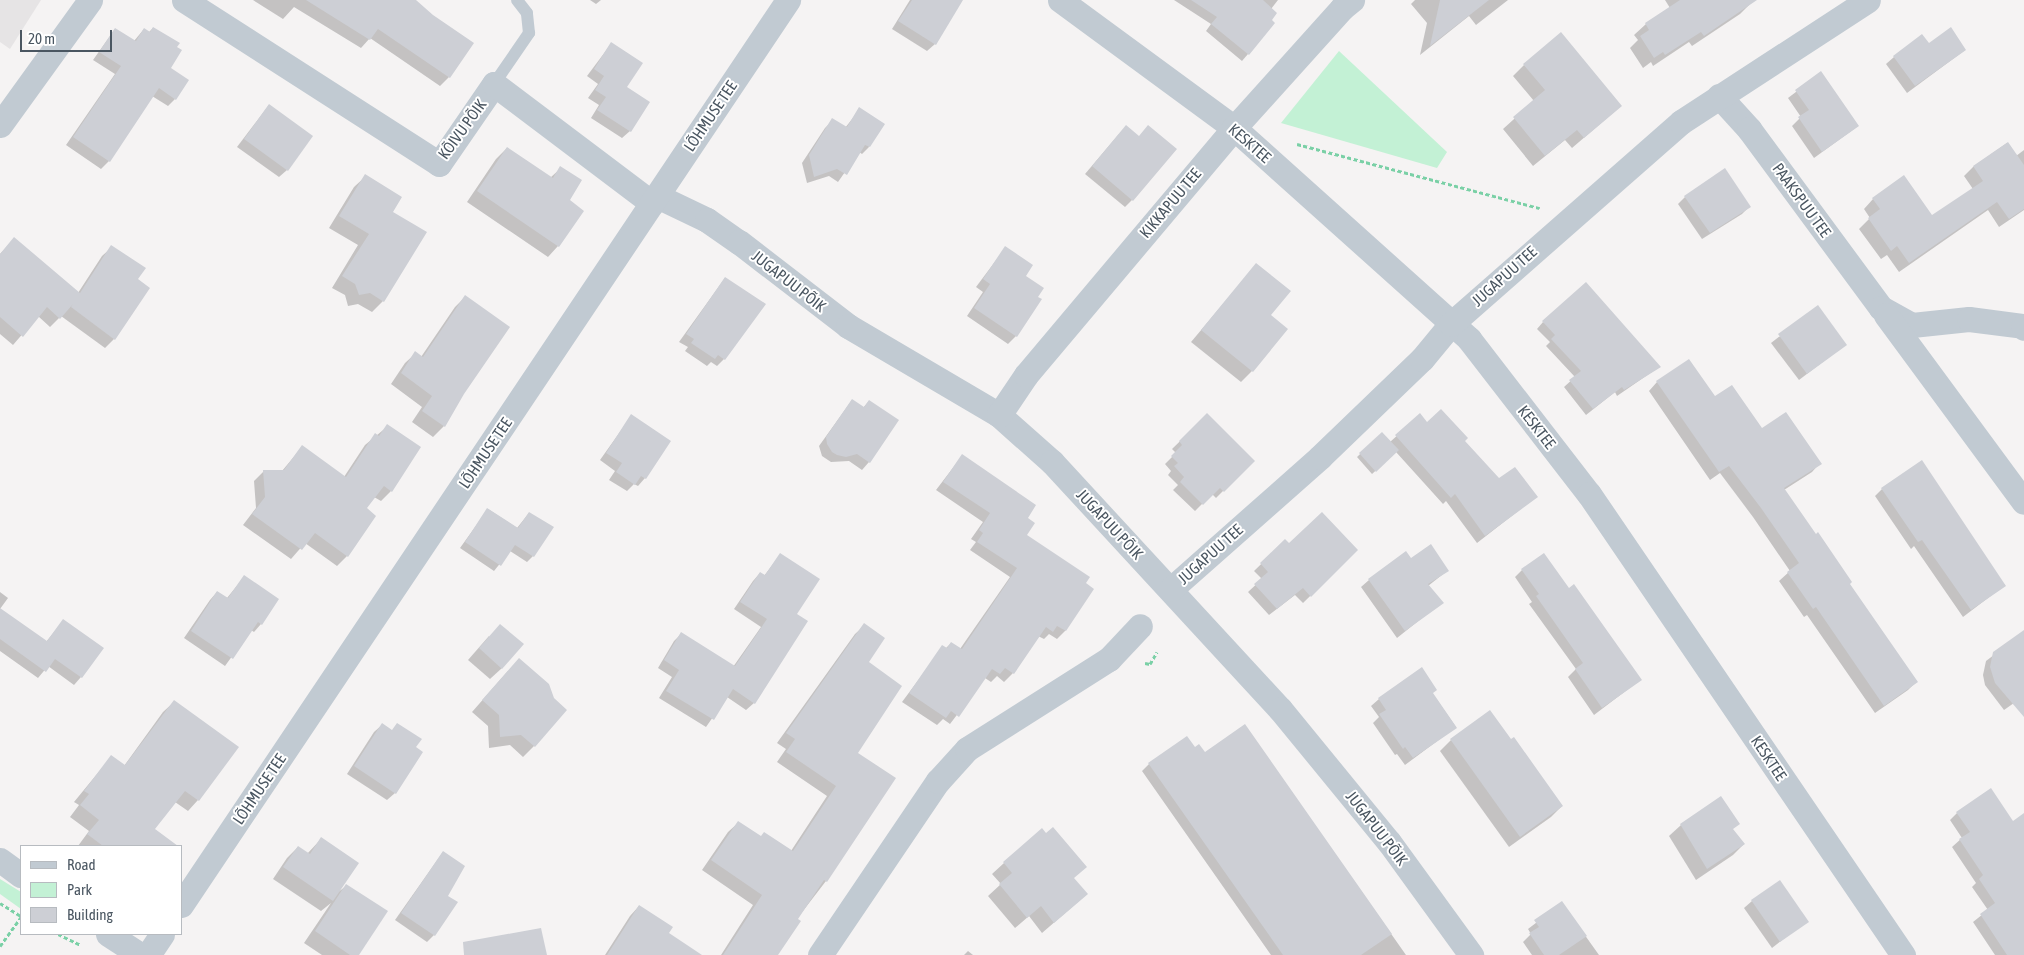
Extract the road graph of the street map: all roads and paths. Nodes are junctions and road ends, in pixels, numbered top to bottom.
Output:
1 (90, 0) edge
2 (184, 0) edge
3 (517, 0) edge
4 (788, 0) edge
5 (1060, 0) edge
6 (1352, 0) edge
7 (1868, 0) edge
8 (494, 84) junction
9 (1718, 96) junction
10 (0, 125) edge
11 (1234, 128) junction
12 (1290, 143) dead end
13 (654, 199) junction
14 (1572, 217) junction
15 (1881, 308) junction
16 (1451, 324) junction
17 (2024, 328) edge
18 (998, 415) junction
19 (2024, 502) edge
20 (1171, 589) junction
21 (1140, 626) dead end
22 (0, 860) edge
23 (20, 874) edge
24 (0, 903) edge
25 (182, 904) edge
26 (20, 916) edge
27 (20, 918) edge
28 (60, 935) edge
29 (110, 935) edge
30 (161, 935) edge
31 (0, 946) edge
32 (84, 946) dead end
33 (140, 955) edge
34 (148, 955) edge
35 (820, 955) edge
36 (1471, 955) edge
37 (1903, 955) edge

1 - 10 street
2 - 8 street, KÕIVU PÕIK
3 - 8 lane
4 - 13 street, LÕHMUSE TEE
5 - 11 street, KESKTEE
6 - 11 street, KIKKAPUU TEE
7 - 9 street, JUGAPUU TEE
8 - 13 street, KÕIVU PÕIK
9 - 14 street, JUGAPUU TEE
9 - 15 street, PAAKSPUU TEE
11 - 16 street, KESKTEE
11 - 18 street, KIKKAPUU TEE
12 - 14 path
13 - 18 street, JUGAPUU PÕIK
13 - 25 street, LÕHMUSE TEE
14 - 16 street, JUGAPUU TEE
15 - 17 street, PAAKSPUU TEE
15 - 19 street, PAAKSPUU TEE
16 - 20 street, JUGAPUU TEE
16 - 37 street, KESKTEE
18 - 20 street, JUGAPUU PÕIK
20 - 36 street, JUGAPUU PÕIK
21 - 35 street
22 - 23 street
24 - 26 path
27 - 31 path
28 - 32 path
29 - 33 street
30 - 34 street

